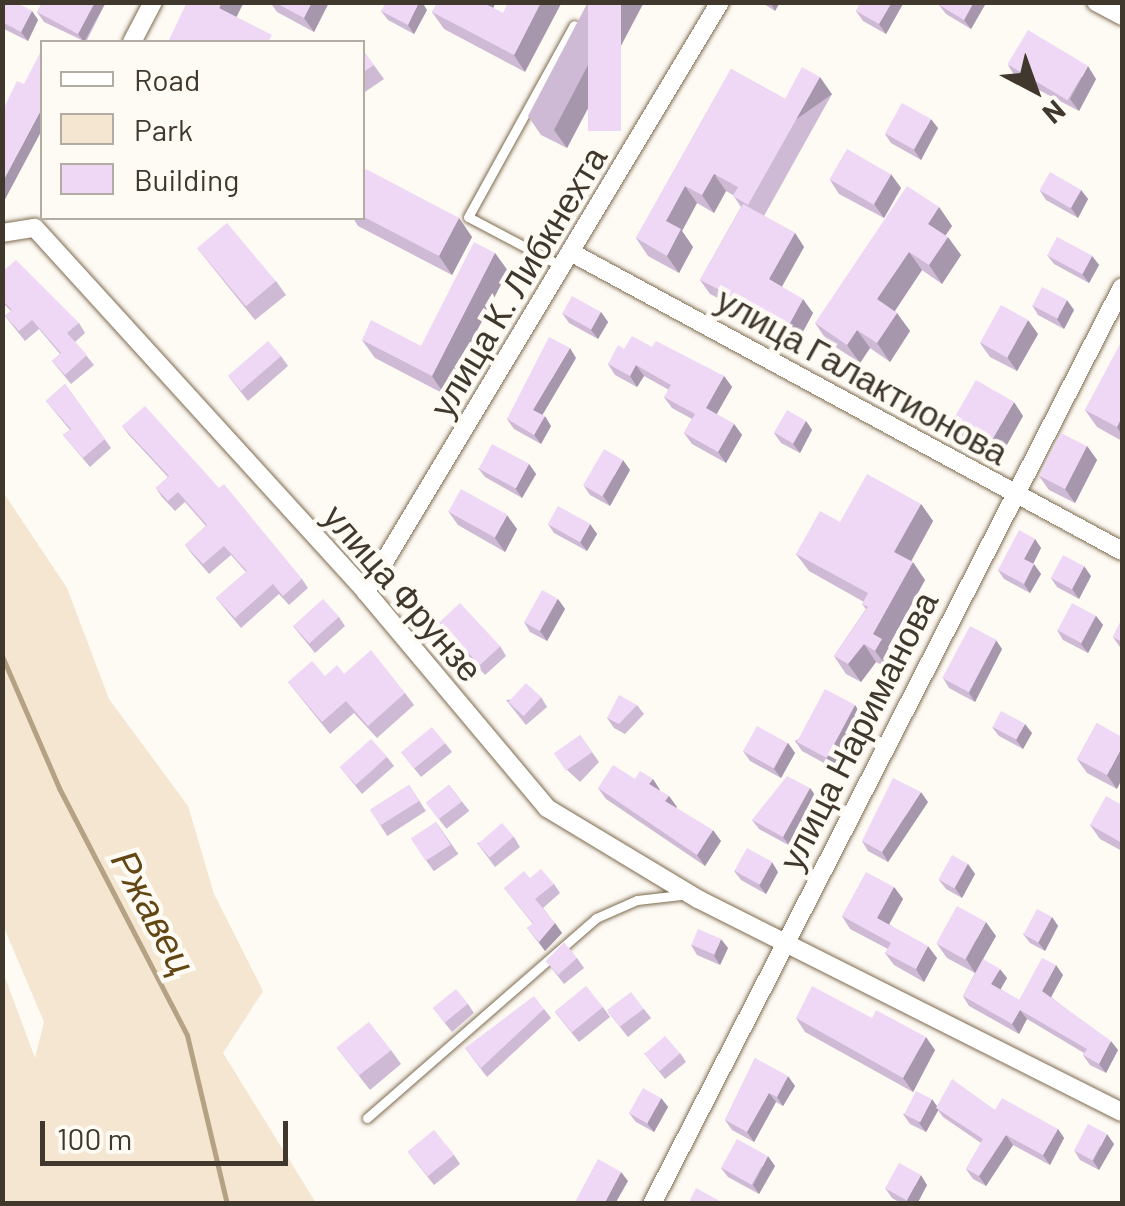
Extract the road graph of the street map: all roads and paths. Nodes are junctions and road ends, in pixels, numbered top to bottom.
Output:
1 (152, 2) edge
2 (720, 2) edge
3 (1096, 2) edge
4 (1122, 16) edge
5 (574, 26) edge
6 (133, 40) edge
7 (39, 220) edge
8 (2, 233) edge
9 (570, 261) junction
10 (1122, 288) edge
11 (1012, 494) junction
12 (1122, 551) edge
13 (366, 592) junction
14 (698, 899) junction
15 (786, 945) junction
16 (1122, 1112) edge
17 (367, 1118) dead end
18 (652, 1204) edge

1 - 6 street
2 - 9 street, улица К. Либкнехта
3 - 4 street
5 - 9 lane
7 - 8 street
7 - 13 street, улица Фрунзе
9 - 11 street, улица Галактионова
9 - 13 street, улица К. Либкнехта
10 - 11 street, улица Нариманова
11 - 12 street, улица Галактионова
11 - 15 street, улица Нариманова
13 - 14 street, улица Фрунзе
14 - 15 street, улица Фрунзе
14 - 17 lane
15 - 16 street, улица Фрунзе
15 - 18 street, улица Нариманова

